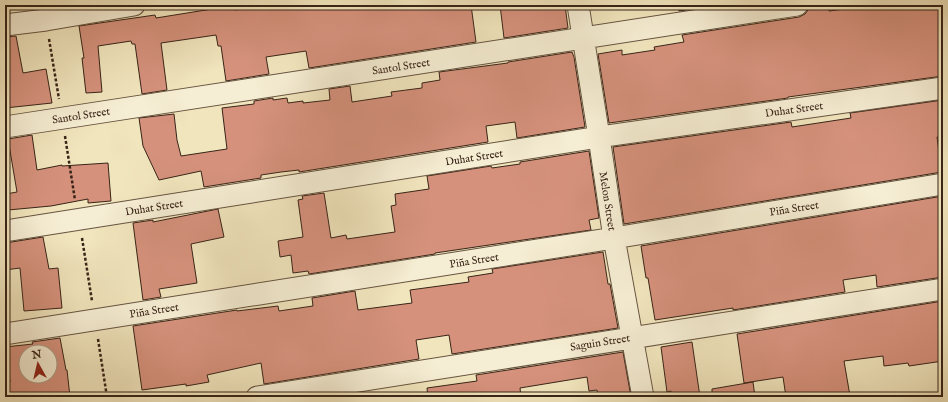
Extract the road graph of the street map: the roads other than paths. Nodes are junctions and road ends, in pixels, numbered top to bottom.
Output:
1 (134, 5) edge
2 (578, 5) edge
3 (797, 5) edge
4 (5, 25) edge
5 (583, 38) junction
6 (943, 88) edge
7 (5, 127) edge
8 (600, 137) junction
9 (943, 184) edge
10 (5, 231) edge
11 (614, 238) junction
12 (943, 289) edge
13 (5, 334) edge
14 (632, 337) junction
15 (257, 397) edge
16 (643, 397) edge

1 - 4 street
2 - 5 street, Melon Street
3 - 5 street, Santol Street
5 - 7 street, Santol Street
5 - 8 street, Melon Street
6 - 8 street, Duhat Street
8 - 10 street, Duhat Street
8 - 11 street, Melon Street
9 - 11 street, Piña Street
11 - 13 street, Piña Street
11 - 14 street, Melon Street
12 - 14 street, Saguin Street
14 - 15 street, Saguin Street
14 - 16 street, Melon Street

